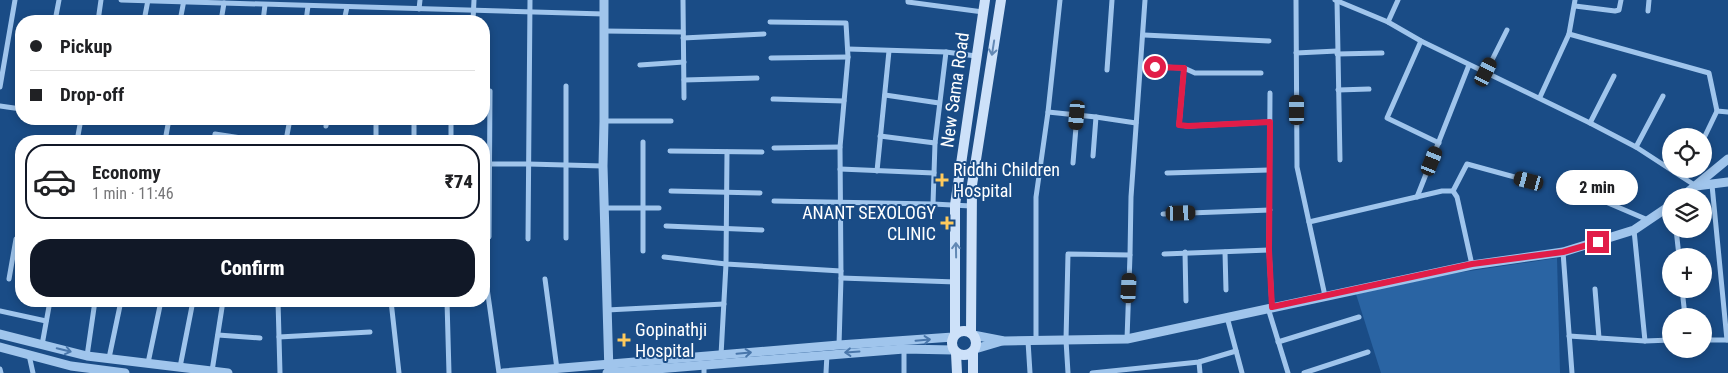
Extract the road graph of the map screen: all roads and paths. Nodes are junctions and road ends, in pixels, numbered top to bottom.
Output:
1 (15, 0) edge
2 (59, 0) edge
3 (101, 0) edge
4 (121, 0) edge
5 (420, 0) edge
6 (474, 0) edge
7 (530, 0) edge
8 (604, 0) edge
9 (683, 0) edge
10 (908, 0) edge
11 (985, 0) edge
12 (1001, 0) edge
13 (1060, 0) edge
14 (1112, 0) edge
15 (1145, 0) edge
16 (1296, 0) edge
17 (1336, 0) edge
18 (1398, 0) edge
19 (1621, 0) edge
20 (1649, 0) edge
21 (148, 1) edge
22 (184, 1) edge
23 (239, 2) edge
24 (294, 3) edge
25 (1575, 3) edge
26 (224, 4) junction
27 (265, 5) junction
28 (308, 6) junction
29 (347, 7) junction
30 (419, 9) junction
31 (473, 10) junction
32 (1648, 11) dead end
33 (529, 12) junction
34 (983, 12) junction
35 (604, 14) junction
36 (56, 15) edge
37 (99, 15) edge
38 (145, 15) edge
39 (181, 15) edge
40 (222, 15) edge
41 (264, 15) edge
42 (307, 15) edge
43 (345, 15) edge
44 (473, 15) edge
45 (770, 22) dead end
46 (1388, 22) junction
47 (1507, 30) dead end
48 (604, 31) junction
49 (764, 34) dead end
50 (1569, 34) junction
51 (683, 35) junction
52 (1144, 35) junction
53 (1270, 41) dead end
54 (1421, 41) junction
55 (848, 49) junction
56 (889, 51) junction
57 (946, 52) junction
58 (1296, 53) junction
59 (1337, 53) junction
60 (1382, 53) dead end
61 (976, 56) junction
62 (848, 57) junction
63 (771, 58) dead end
64 (684, 62) junction
65 (640, 65) dead end
66 (1469, 65) junction
67 (1140, 66) junction
68 (1184, 68) junction
69 (1106, 70) dead end
70 (1486, 72) junction
71 (1261, 73) dead end
72 (1614, 76) dead end
73 (757, 78) dead end
74 (684, 80) junction
75 (566, 86) dead end
76 (0, 87) edge
77 (1369, 89) dead end
78 (1338, 90) junction
79 (1270, 93) dead end
80 (885, 95) junction
81 (1663, 96) dead end
82 (1540, 97) junction
83 (684, 98) dead end
84 (773, 99) dead end
85 (844, 100) junction
86 (939, 103) junction
87 (0, 106) edge
88 (15, 107) edge
89 (1717, 111) junction
90 (1048, 112) junction
91 (1728, 112) edge
92 (1077, 115) junction
93 (1096, 116) junction
94 (604, 121) junction
95 (671, 121) dead end
96 (1270, 122) junction
97 (1136, 123) junction
98 (1590, 123) junction
99 (289, 125) edge
100 (1709, 128) edge
101 (287, 135) dead end
102 (880, 136) junction
103 (642, 142) dead end
104 (935, 143) junction
105 (1439, 143) junction
106 (840, 147) junction
107 (1636, 147) junction
108 (774, 148) dead end
109 (670, 151) dead end
110 (727, 152) junction
111 (762, 152) dead end
112 (1093, 156) dead end
113 (1728, 159) edge
114 (1340, 160) dead end
115 (1073, 163) dead end
116 (490, 164) edge
117 (528, 164) junction
118 (566, 166) junction
119 (603, 166) junction
120 (840, 170) junction
121 (1270, 170) junction
122 (876, 171) junction
123 (934, 173) junction
124 (1168, 173) dead end
125 (1529, 181) dead end
126 (1728, 182) edge
127 (1566, 184) dead end
128 (1712, 185) junction
129 (1696, 186) junction
130 (1693, 188) edge
131 (671, 191) dead end
132 (1453, 191) junction
133 (727, 192) junction
134 (760, 193) dead end
135 (1417, 197) junction
136 (774, 201) dead end
137 (840, 202) junction
138 (933, 204) junction
139 (955, 205) junction
140 (971, 206) junction
141 (604, 208) junction
142 (642, 208) junction
143 (660, 208) dead end
144 (1270, 210) junction
145 (1662, 211) edge
146 (1163, 214) dead end
147 (1648, 220) junction
148 (1309, 222) junction
149 (666, 226) dead end
150 (727, 228) junction
151 (762, 230) dead end
152 (1634, 230) junction
153 (566, 238) dead end
154 (528, 239) dead end
155 (15, 245) edge
156 (1269, 250) junction
157 (643, 251) dead end
158 (1185, 252) junction
159 (1225, 252) junction
160 (1563, 252) junction
161 (1164, 254) dead end
162 (1130, 255) junction
163 (664, 257) dead end
164 (726, 264) junction
165 (1472, 264) junction
166 (841, 271) junction
167 (841, 278) junction
168 (9, 279) dead end
169 (544, 279) dead end
170 (956, 282) junction
171 (1596, 289) dead end
172 (1226, 290) dead end
173 (1325, 296) junction
174 (1186, 301) dead end
175 (724, 304) junction
176 (49, 307) edge
177 (94, 307) edge
178 (120, 307) edge
179 (160, 307) edge
180 (192, 307) edge
181 (222, 307) edge
182 (278, 307) edge
183 (393, 307) edge
184 (447, 307) edge
185 (490, 307) edge
186 (1270, 308) junction
187 (606, 310) junction
188 (0, 311) edge
189 (1227, 317) junction
190 (1359, 317) dead end
191 (46, 321) junction
192 (370, 332) dead end
193 (0, 334) edge
194 (972, 334) junction
195 (954, 335) junction
196 (218, 336) junction
197 (279, 336) junction
198 (1569, 336) junction
199 (260, 338) dead end
200 (1599, 338) junction
201 (1127, 339) junction
202 (1066, 340) junction
203 (1662, 340) edge
204 (1712, 340) edge
205 (1728, 340) edge
206 (1004, 341) junction
207 (1032, 341) junction
208 (1645, 341) junction
209 (1278, 342) junction
210 (42, 345) junction
211 (839, 345) junction
212 (0, 347) edge
213 (904, 349) junction
214 (974, 350) junction
215 (954, 351) junction
216 (1236, 351) junction
217 (1368, 352) dead end
218 (28, 354) junction
219 (827, 354) junction
220 (720, 355) junction
221 (87, 356) junction
222 (109, 358) junction
223 (1199, 362) junction
224 (148, 363) junction
225 (180, 367) junction
226 (0, 369) edge
227 (557, 369) junction
228 (704, 369) edge
229 (670, 370) edge
230 (212, 371) junction
231 (608, 371) edge
232 (639, 372) edge
233 (0, 373) edge
234 (33, 373) edge
235 (125, 373) edge
236 (224, 373) edge
237 (280, 373) edge
238 (399, 373) edge
239 (449, 373) edge
240 (499, 373) edge
241 (504, 373) edge
242 (826, 373) edge
243 (904, 373) edge
244 (957, 373) edge
245 (973, 373) edge
246 (1030, 373) edge
247 (1068, 373) edge
248 (1092, 373) edge
249 (1200, 373) edge
250 (1242, 373) edge
251 (1288, 373) edge
252 (1304, 373) edge
253 (1572, 373) edge

1 - 76 street
2 - 36 street
3 - 37 street
4 - 21 street
5 - 30 street
6 - 31 street
7 - 33 street
8 - 35 street
9 - 51 street
10 - 34 street
11 - 34 main road, New Sama Road
12 -> 140 main road, New Sama Road
13 - 90 street
14 - 69 street
15 - 52 street
16 - 58 street
17 - 46 street
17 - 59 street
18 - 46 street
19 - 25 street
20 - 32 street
21 - 22 street
21 - 38 street
22 - 26 street
22 - 39 street
23 - 26 street
23 - 27 street
24 - 27 street
24 - 28 street
25 - 50 street
26 - 40 street
27 - 41 street
28 - 29 street
28 - 42 street
29 - 30 street
29 - 43 street
30 - 31 street
31 - 33 street
31 - 44 street
33 - 35 street
33 - 117 street
34 - 61 main road, New Sama Road
35 - 48 street
45 - 55 street
46 - 54 street
47 - 70 street
48 - 51 street
48 - 94 street
49 - 51 street
50 - 82 street
50 - 89 street
51 - 64 street
52 - 53 street
52 - 67 street
54 - 66 street
54 - 105 street
55 - 56 street
55 - 62 street
56 - 57 street
56 - 80 street
57 - 61 street
57 - 86 street
58 - 59 street
58 - 148 street
59 - 60 street
59 - 78 street
61 - 139 main road, New Sama Road
62 - 63 street
62 - 85 street
64 - 65 street
64 - 74 street
66 - 70 street
66 - 105 street
67 - 68 street
67 - 97 street
68 - 71 street
68 - 96 street
70 - 82 street
72 - 98 street
73 - 74 street
74 - 83 street
75 - 118 street
77 - 78 street
78 - 114 street
79 - 96 street
80 - 86 street
80 - 102 street
81 - 107 street
82 - 98 street
84 - 85 street
85 - 106 street
86 - 104 street
87 - 88 street
89 - 91 street
89 - 100 street
90 - 92 street
90 - 207 street
92 - 93 street
92 - 115 street
93 - 97 street
93 - 112 street
94 - 95 street
94 - 119 street
96 - 121 street
97 - 162 street
98 - 107 street
99 - 101 street
102 - 104 street
102 - 122 street
103 - 142 street
104 - 123 street
105 - 135 street
106 - 108 street
106 - 120 street
107 - 129 street
109 - 110 street
110 - 111 street
110 - 133 street
113 - 129 street
116 - 117 street
117 - 118 street
117 - 154 street
118 - 119 street
118 - 153 street
119 - 141 street
120 - 122 street
120 - 137 street
121 - 124 street
121 - 144 street
122 - 123 street
123 - 138 street
125 - 132 street
126 - 128 street
127 - 147 street
128 - 129 street
128 - 205 street
129 - 130 street
131 - 133 street
132 - 135 street
132 - 165 street
133 - 134 street
133 - 150 street
135 - 148 street
136 - 137 street
137 - 138 street
137 - 166 street
138 - 139 street
139 - 140 street
170 -> 139 main road, New Sama Road
140 - 194 main road, New Sama Road
141 - 142 street
141 - 187 street
142 - 143 street
142 - 157 street
144 - 146 street
144 - 156 street
145 - 147 street
147 - 152 street
148 - 173 street
149 - 150 street
150 - 151 street
150 - 164 street
152 - 160 street
152 - 208 street
155 - 168 street
156 - 159 street
156 - 186 street
158 - 159 street
158 - 161 street
158 - 174 street
159 - 172 street
160 - 165 street
160 - 198 street
162 - 201 street
162 - 202 street
163 - 164 street
164 - 166 street
164 - 175 street
165 - 173 street
166 - 167 street
167 - 170 street
167 - 211 street
169 - 227 street
170 - 195 main road, New Sama Road
171 - 200 street
173 - 186 street
175 - 187 street
175 - 220 street
176 - 191 street
177 - 221 street
178 - 222 street
179 - 224 street
180 - 225 street
181 - 196 street
182 - 197 street
183 - 238 street
184 - 239 street
185 - 240 street
186 - 189 street
186 - 209 street
187 - 231 street
188 - 191 street
189 - 201 street
189 - 216 street
190 - 209 street
191 - 210 street
192 - 197 street
193 - 210 street
194 - 195 main road
194 - 206 street
194 - 214 main road
211 -> 195 street
195 - 215 main road
196 - 199 street
196 - 230 street
197 - 237 street
198 - 200 street
198 - 253 street
200 - 208 street
201 - 202 street
202 - 207 street
202 - 247 street
203 - 208 street
204 - 205 street
206 - 207 street
206 - 214 street
207 - 246 street
209 - 251 street
210 -> 221 street
220 -> 211 street
212 - 218 street
213 - 215 street
213 -> 219 street
213 - 243 street
214 - 215 main road
214 - 245 main road
215 - 244 main road
216 - 223 street
216 - 250 street
217 - 252 street
218 - 234 street
218 - 235 street
219 - 228 street
219 - 242 street
220 - 231 street
221 - 222 street
222 - 224 street
223 - 248 street
223 - 249 street
224 - 225 street
225 - 230 street
226 - 233 street
227 - 231 street
227 - 241 street
228 - 229 street
229 - 232 street
230 - 236 street
231 - 232 street

